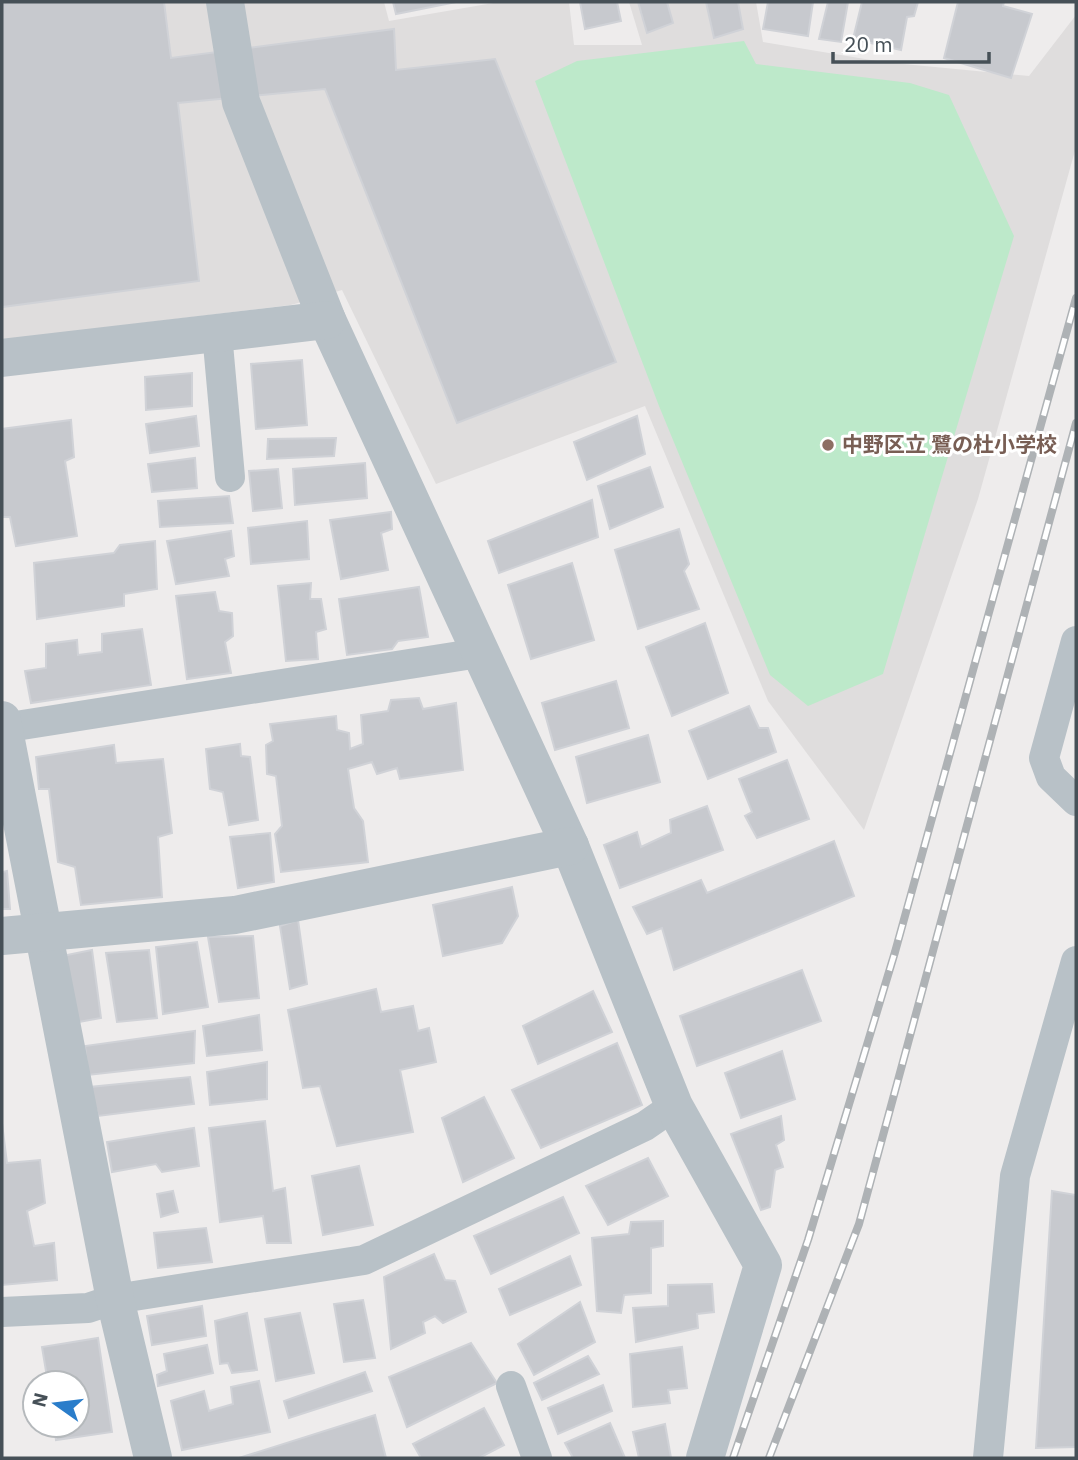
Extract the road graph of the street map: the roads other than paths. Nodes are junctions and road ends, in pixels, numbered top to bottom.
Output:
1 (225, 2) edge
2 (327, 320) junction
3 (217, 333) junction
4 (2, 358) edge
5 (230, 477) dead end
6 (1076, 641) edge
7 (479, 653) junction
8 (3, 724) edge
9 (1076, 801) edge
10 (570, 846) junction
11 (43, 932) junction
12 (2, 936) edge
13 (1076, 961) edge
14 (674, 1106) junction
15 (115, 1298) junction
16 (2, 1312) edge
17 (511, 1386) dead end
18 (153, 1458) edge
19 (537, 1458) edge
20 (705, 1458) edge
21 (988, 1458) edge

1 - 2 street
2 - 3 street
2 - 7 street
3 - 4 street
3 - 5 lane
6 - 9 lane
7 - 8 lane
7 - 10 street
8 - 11 street
10 - 11 street
10 - 14 street
11 - 12 street
11 - 15 street
13 - 21 lane
14 - 15 lane
14 - 20 street
15 - 16 lane
15 - 18 street
17 - 19 lane

